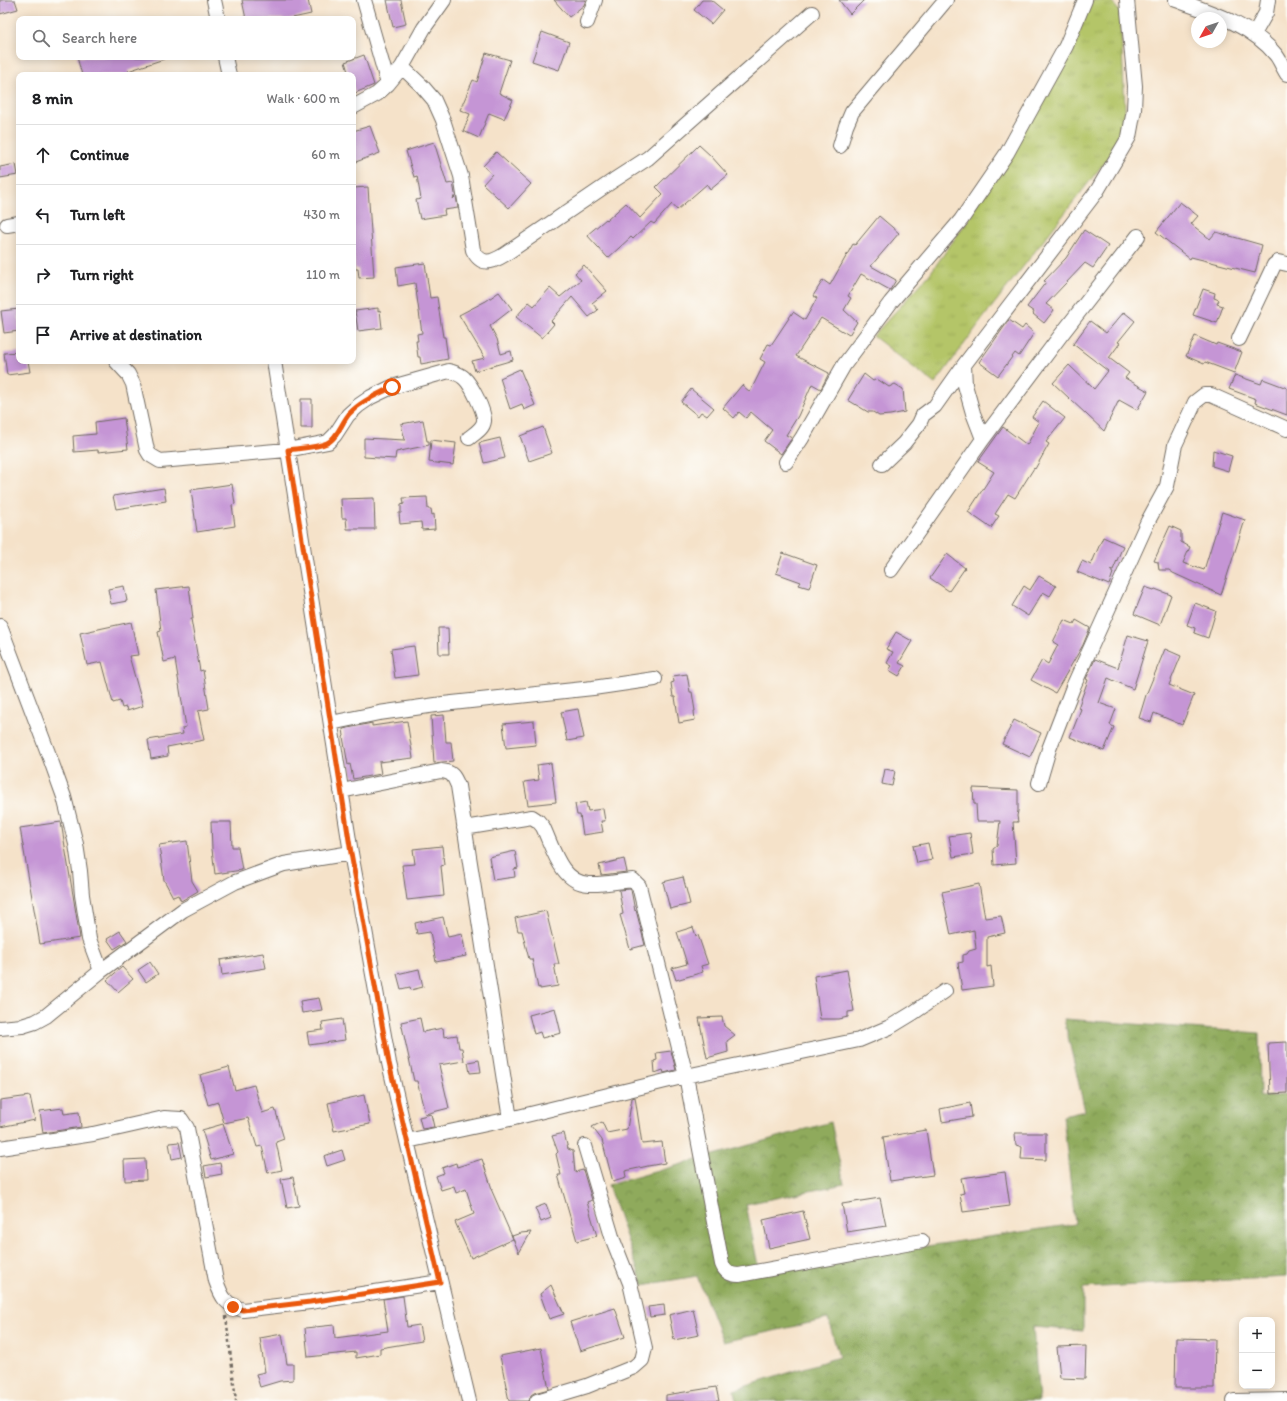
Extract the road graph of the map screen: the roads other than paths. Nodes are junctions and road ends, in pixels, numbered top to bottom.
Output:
1 (214, 0) edge
2 (364, 0) edge
3 (444, 0) edge
4 (595, 0) edge
5 (946, 0) edge
6 (1085, 0) edge
7 (1127, 0) edge
8 (1176, 0) edge
9 (1268, 0) edge
10 (812, 14) dead end
11 (217, 16) edge
12 (586, 22) dead end
13 (1254, 34) junction
14 (226, 60) edge
15 (402, 67) junction
16 (228, 72) edge
17 (1287, 74) edge
18 (388, 84) junction
19 (356, 105) edge
20 (840, 146) dead end
21 (1138, 236) dead end
22 (1287, 264) edge
23 (1239, 339) dead end
24 (119, 364) edge
25 (274, 364) edge
26 (964, 365) junction
27 (1287, 429) edge
28 (470, 438) dead end
29 (983, 439) junction
30 (288, 450) junction
31 (786, 462) dead end
32 (882, 464) dead end
33 (891, 570) dead end
34 (0, 626) edge
35 (655, 679) dead end
36 (331, 723) junction
37 (1039, 783) dead end
38 (341, 791) junction
39 (464, 828) junction
40 (351, 853) junction
41 (101, 971) junction
42 (945, 991) dead end
43 (0, 1028) edge
44 (686, 1076) junction
45 (510, 1119) junction
46 (406, 1141) junction
47 (585, 1146) dead end
48 (0, 1148) edge
49 (922, 1241) dead end
50 (440, 1282) junction
51 (1287, 1400) edge
52 (469, 1401) edge
53 (537, 1401) edge
54 (1234, 1401) edge

1 - 11 street
2 - 18 street
3 - 15 street
4 - 12 street
5 - 20 street
6 - 31 street
7 - 26 street
8 - 13 street
9 - 13 street
10 - 15 street
13 - 17 street
14 - 16 street
15 - 18 street
18 - 19 street
21 - 29 street
22 - 23 street
24 - 30 street
25 - 30 street
26 - 29 street
26 - 32 street
27 - 37 street
28 - 30 street
29 - 33 street
30 - 36 street
34 - 41 street
35 - 36 street
36 - 38 street
38 - 39 street
38 - 40 street
39 - 44 street
39 - 45 street
40 - 41 street
40 - 46 street
41 - 43 street
42 - 44 street
44 - 45 street
44 - 49 street
45 - 46 street
46 - 50 street
47 - 53 street
48 - 50 street
50 - 52 street
51 - 54 street

